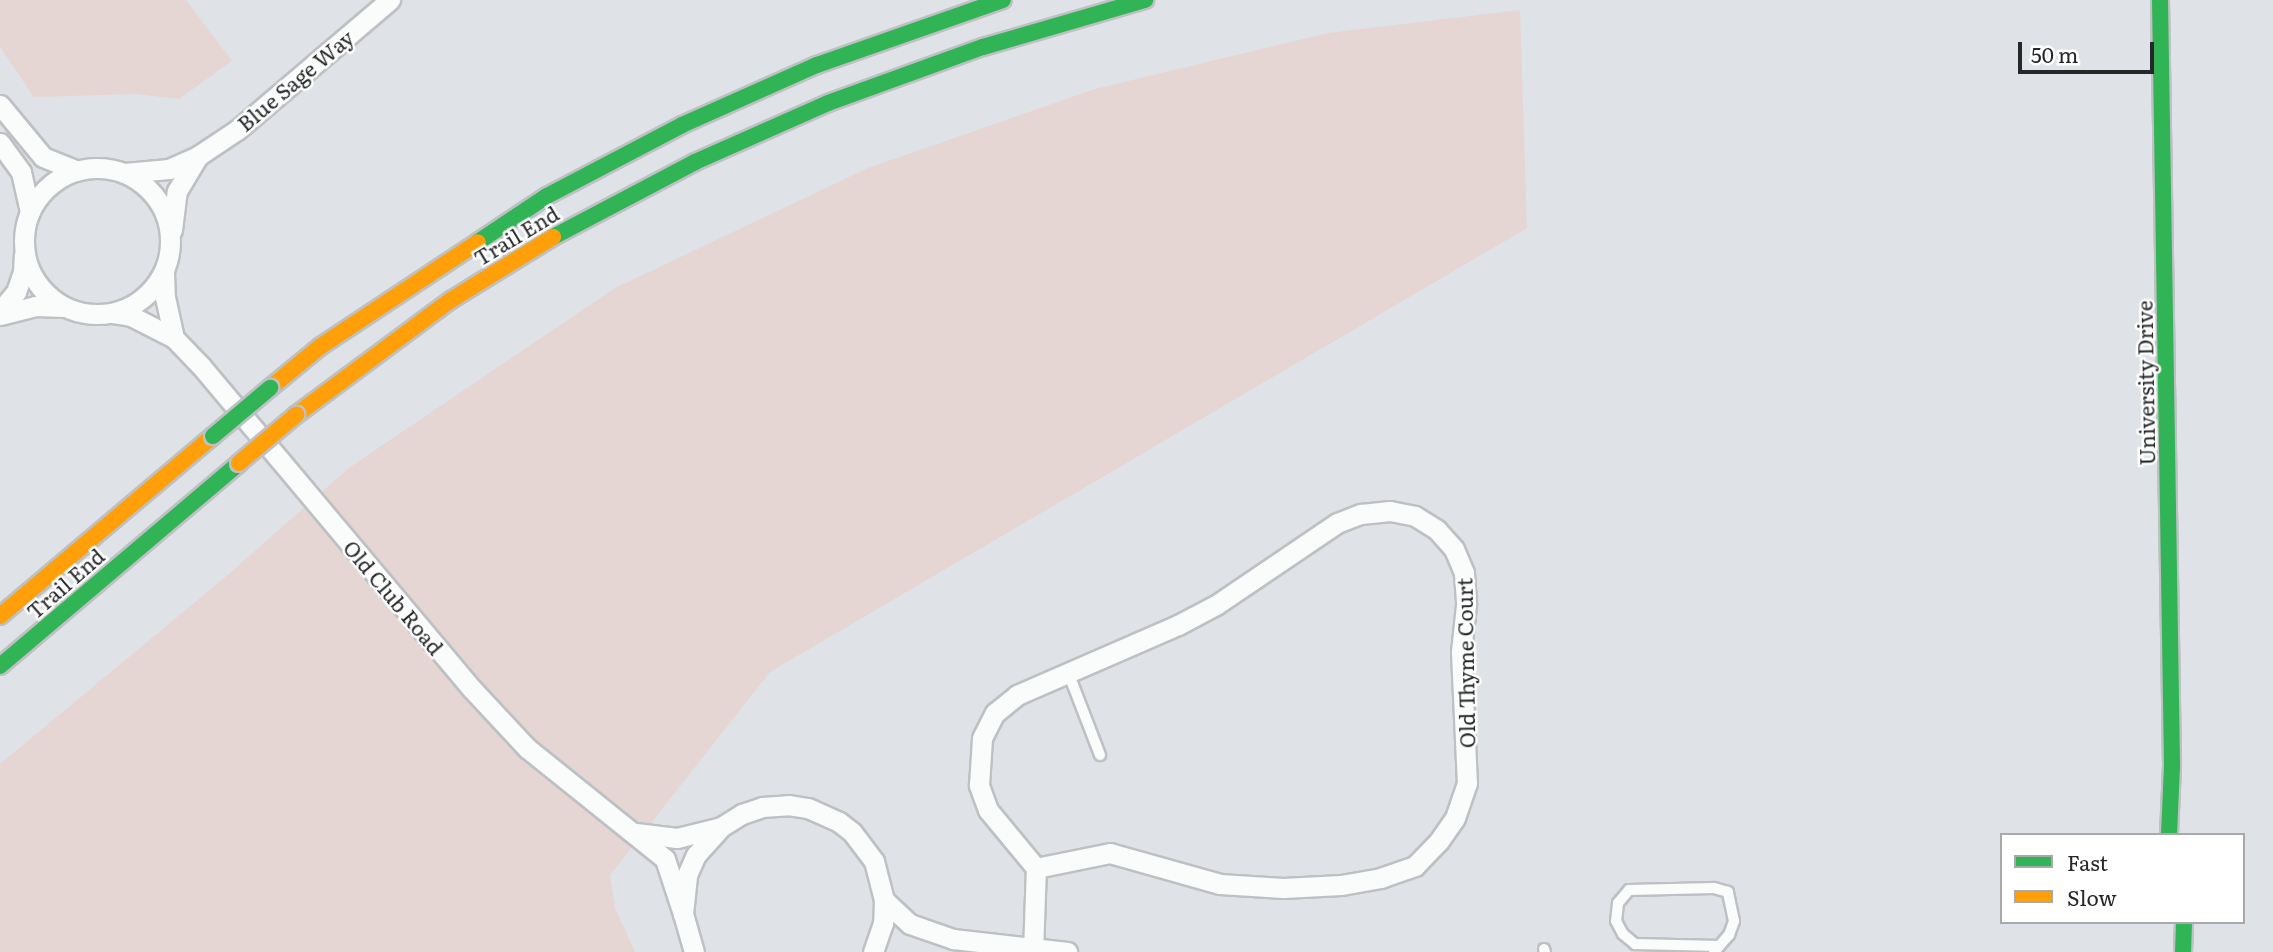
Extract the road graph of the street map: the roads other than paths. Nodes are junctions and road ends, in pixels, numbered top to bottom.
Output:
1 (390, 0) edge
2 (1003, 0) edge
3 (1145, 0) edge
4 (2160, 0) edge
5 (0, 105) edge
6 (0, 143) edge
7 (198, 156) junction
8 (77, 171) junction
9 (124, 173) junction
10 (30, 212) junction
11 (171, 237) junction
12 (24, 243) junction
13 (164, 272) junction
14 (65, 307) junction
15 (0, 313) edge
16 (113, 313) junction
17 (174, 338) junction
18 (0, 616) edge
19 (0, 666) edge
20 (1068, 672) junction
21 (1100, 755) dead end
22 (2172, 766) junction
23 (721, 827) junction
24 (2169, 833) edge
25 (2179, 833) edge
26 (636, 834) junction
27 (1036, 868) junction
28 (884, 900) junction
29 (683, 914) junction
30 (2184, 924) edge
31 (1633, 948) edge
32 (1716, 949) edge
33 (1033, 951) edge
34 (694, 952) edge
35 (873, 952) edge
36 (1067, 952) edge
37 (2183, 952) edge

1 - 7 street, Blue Sage Way
2 - 18 street, Trail End, bridge
3 - 19 street, Trail End, bridge
4 - 22 street, University Drive
5 - 8 street
6 - 10 street
7 - 9 street, Blue Sage Way
7 - 11 street, Blue Sage Way
8 - 9 street
8 - 10 street
9 - 11 street
10 - 12 street
11 - 13 street
12 - 14 street
12 - 15 street
13 - 16 street
13 - 17 street
14 - 15 street
14 - 16 street
16 - 17 street, Old Club Road
17 - 26 street, Old Club Road
20 - 21 lane
20 - 27 street, Old Thyme Court
20 - 27 street, Old Thyme Court
22 - 24 street, University Drive
22 - 25 street, University Drive
23 - 26 street
23 - 28 street
23 - 29 street
26 - 29 street, Old Club Road
27 - 33 street
28 - 33 street
28 - 35 street
29 - 34 street, Old Club Road
30 - 37 street
31 - 32 lane
31 - 32 lane
33 - 36 street

